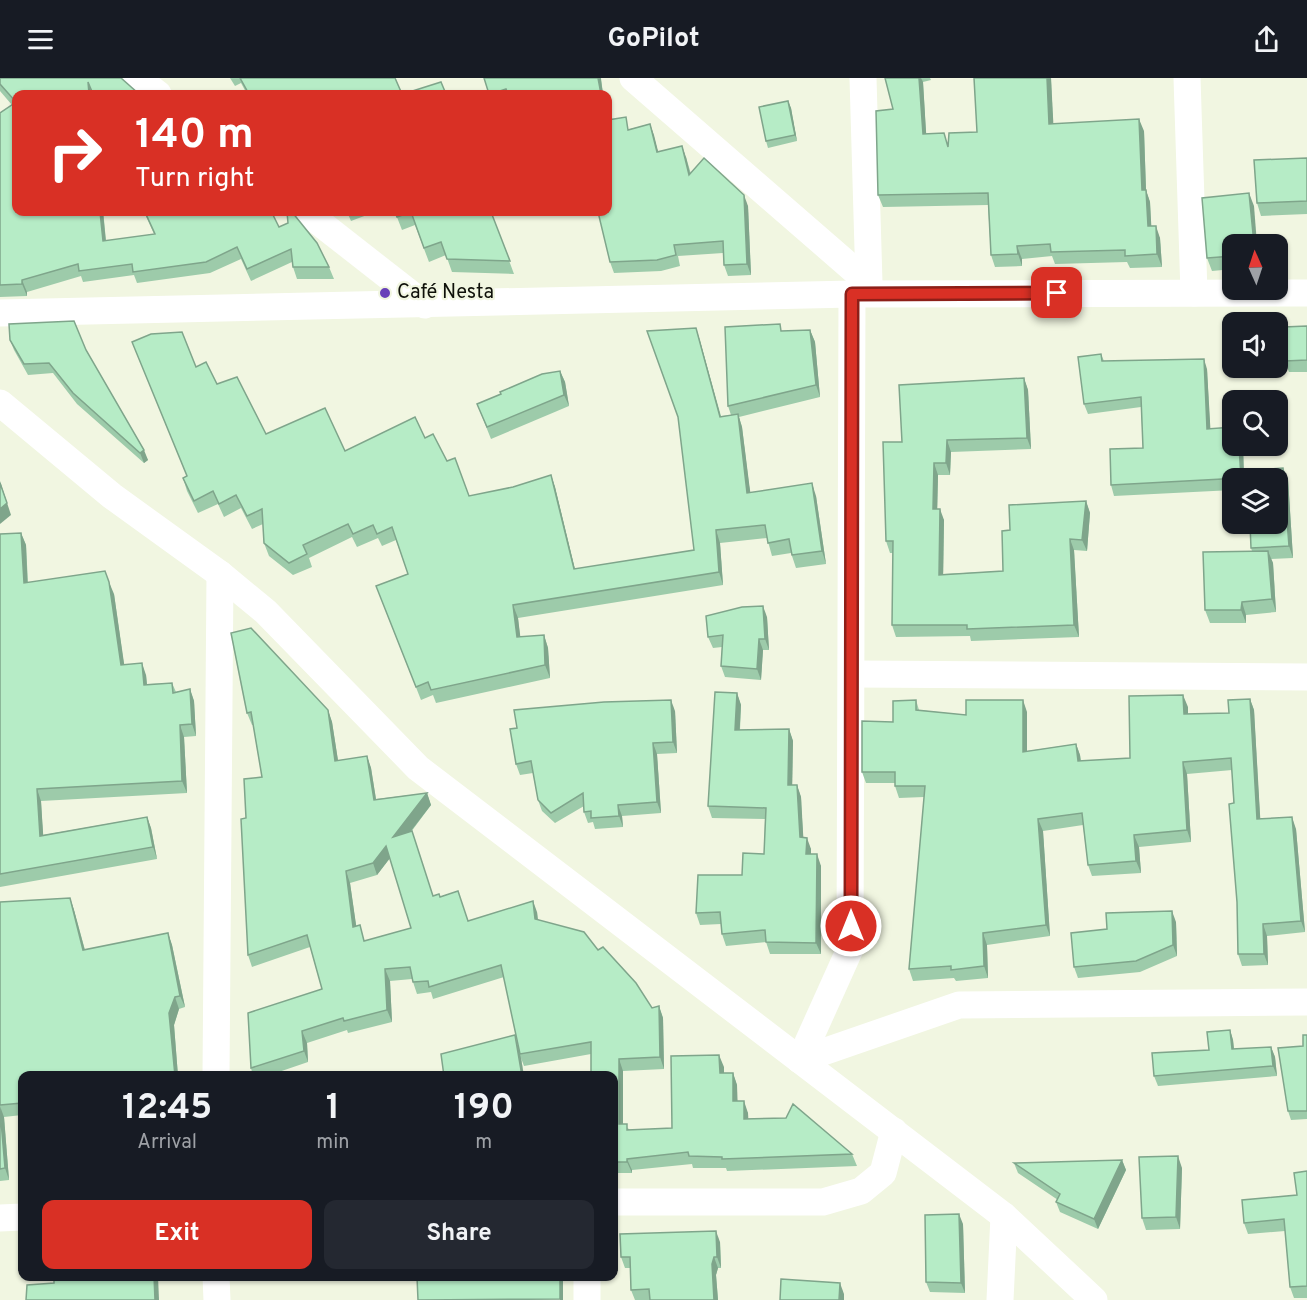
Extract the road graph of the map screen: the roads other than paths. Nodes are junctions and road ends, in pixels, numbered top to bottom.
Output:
1 (137, 78) edge
2 (633, 78) edge
3 (863, 78) edge
4 (1187, 78) edge
5 (153, 90) edge
6 (311, 216) edge
7 (861, 289) junction
8 (1194, 293) junction
9 (1307, 293) edge
10 (425, 305) junction
11 (0, 313) edge
12 (0, 403) edge
13 (220, 574) junction
14 (852, 674) junction
15 (1307, 677) edge
16 (1307, 1002) edge
17 (800, 1060) junction
18 (216, 1071) edge
19 (894, 1131) junction
20 (618, 1202) edge
21 (1004, 1216) junction
22 (18, 1217) edge
23 (0, 1218) edge
24 (216, 1281) edge
25 (587, 1281) edge
26 (217, 1300) edge
27 (587, 1300) edge
28 (1000, 1300) edge
29 (1094, 1300) edge

1 - 5 street
2 - 7 street
3 - 7 street
4 - 8 street
6 - 10 street
7 - 8 street
7 - 10 street
7 - 14 street
8 - 9 street
10 - 11 street
12 - 13 street
13 - 17 street
13 - 18 street
14 - 15 street
14 - 17 street
16 - 17 street
17 - 19 street
19 - 20 street
19 - 21 street
21 - 28 street
21 - 29 street
22 - 23 street
24 - 26 street
25 - 27 street

